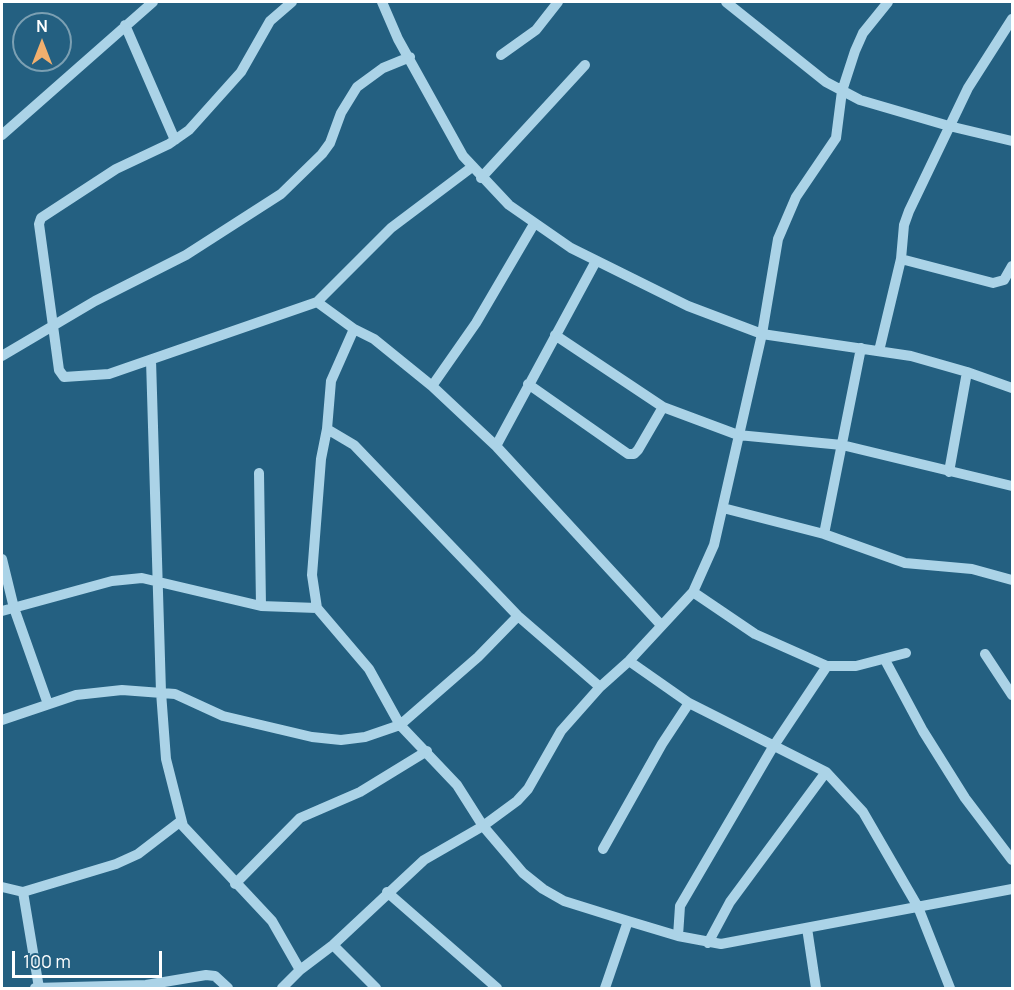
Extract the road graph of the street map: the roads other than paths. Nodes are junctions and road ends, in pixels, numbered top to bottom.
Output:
1 (153, 2) edge
2 (292, 2) edge
3 (382, 2) edge
4 (558, 2) edge
5 (726, 2) edge
6 (888, 2) edge
7 (739, 6) edge
8 (1012, 19) edge
9 (125, 25) junction
10 (501, 55) dead end
11 (410, 57) junction
12 (585, 64) dead end
13 (842, 92) junction
14 (949, 126) junction
15 (2, 135) edge
16 (175, 140) junction
17 (1012, 141) edge
18 (472, 168) junction
19 (482, 178) junction
20 (534, 224) junction
21 (902, 259) junction
22 (596, 261) junction
23 (1012, 266) edge
24 (317, 302) junction
25 (53, 326) junction
26 (354, 329) junction
27 (762, 334) junction
28 (555, 335) junction
29 (861, 348) junction
30 (879, 351) junction
31 (2, 356) edge
32 (151, 360) junction
33 (967, 372) junction
34 (528, 384) junction
35 (432, 386) junction
36 (1012, 388) edge
37 (663, 407) junction
38 (327, 429) junction
39 (738, 435) junction
40 (842, 445) junction
41 (496, 446) junction
42 (949, 472) junction
43 (259, 473) dead end
44 (1012, 486) edge
45 (723, 508) junction
46 (824, 534) junction
47 (2, 559) edge
48 (1012, 580) edge
49 (158, 581) junction
50 (693, 592) junction
51 (261, 606) junction
52 (14, 608) junction
53 (316, 608) junction
54 (2, 611) edge
55 (518, 616) junction
56 (661, 625) junction
57 (906, 653) dead end
58 (985, 654) dead end
59 (885, 660) junction
60 (629, 661) junction
61 (827, 666) junction
62 (600, 687) junction
63 (161, 692) junction
64 (1012, 694) edge
65 (688, 703) junction
66 (48, 704) junction
67 (2, 720) edge
68 (400, 725) junction
69 (773, 747) junction
70 (427, 751) junction
71 (826, 772) junction
72 (181, 821) junction
73 (483, 826) junction
74 (603, 849) dead end
75 (1012, 860) edge
76 (235, 884) junction
77 (2, 887) edge
78 (1012, 889) edge
79 (23, 892) junction
80 (387, 892) junction
81 (918, 907) junction
82 (628, 921) junction
83 (807, 928) junction
84 (678, 936) junction
85 (708, 943) junction
86 (333, 945) junction
87 (300, 970) junction
88 (38, 988) edge
89 (228, 988) edge
90 (282, 988) edge
91 (376, 988) edge
92 (497, 988) edge
93 (605, 988) edge
94 (816, 988) edge
95 (950, 988) edge

1 - 9 street
2 - 16 street
3 - 11 street
4 - 10 street
5 - 7 street
6 - 13 street
7 - 13 street
8 - 14 street
9 - 15 street
9 - 16 street
11 - 18 street
11 - 25 street
12 - 19 street
13 - 14 street
13 - 27 street
14 - 17 street
14 - 21 street
16 - 25 street
18 - 19 street
18 - 24 street
19 - 20 street
20 - 22 street
20 - 35 street
21 - 23 street
21 - 30 street
22 - 27 street
22 - 28 street
24 - 26 street
24 - 32 street
25 - 31 street
25 - 32 street
26 - 35 street
26 - 38 street
27 - 29 street
27 - 39 street
28 - 34 street
28 - 37 street
29 - 30 street
29 - 40 street
30 - 33 street
32 - 49 street
33 - 36 street
33 - 42 street
34 - 37 street
34 - 41 street
35 - 41 street
37 - 39 street
38 - 53 street
38 - 55 street
39 - 40 street
39 - 45 street
40 - 42 street
40 - 46 street
41 - 56 street
42 - 44 street
43 - 51 street
45 - 46 street
45 - 50 street
46 - 48 street
47 - 52 street
49 - 51 street
49 - 52 street
49 - 63 street
50 - 56 street
50 - 61 street
51 - 53 street
52 - 54 street
52 - 66 street
53 - 68 street
55 - 62 street
55 - 68 street
56 - 60 street
57 - 59 street
58 - 64 street
59 - 61 street
59 - 75 street
60 - 62 street
60 - 65 street
61 - 69 street
62 - 73 street
63 - 66 street
63 - 68 street
63 - 72 street
65 - 69 street
65 - 74 street
66 - 67 street
68 - 70 street
69 - 71 street
69 - 84 street
70 - 73 street
70 - 76 street
71 - 81 street
71 - 85 street
72 - 76 street
72 - 79 street
73 - 80 street
73 - 82 street
76 - 87 street
77 - 79 street
78 - 81 street
79 - 88 street
80 - 86 street
80 - 92 street
81 - 83 street
81 - 95 street
82 - 84 street
82 - 93 street
83 - 85 street
83 - 94 street
84 - 85 street
86 - 87 street
86 - 91 street
87 - 90 street
88 - 89 street

